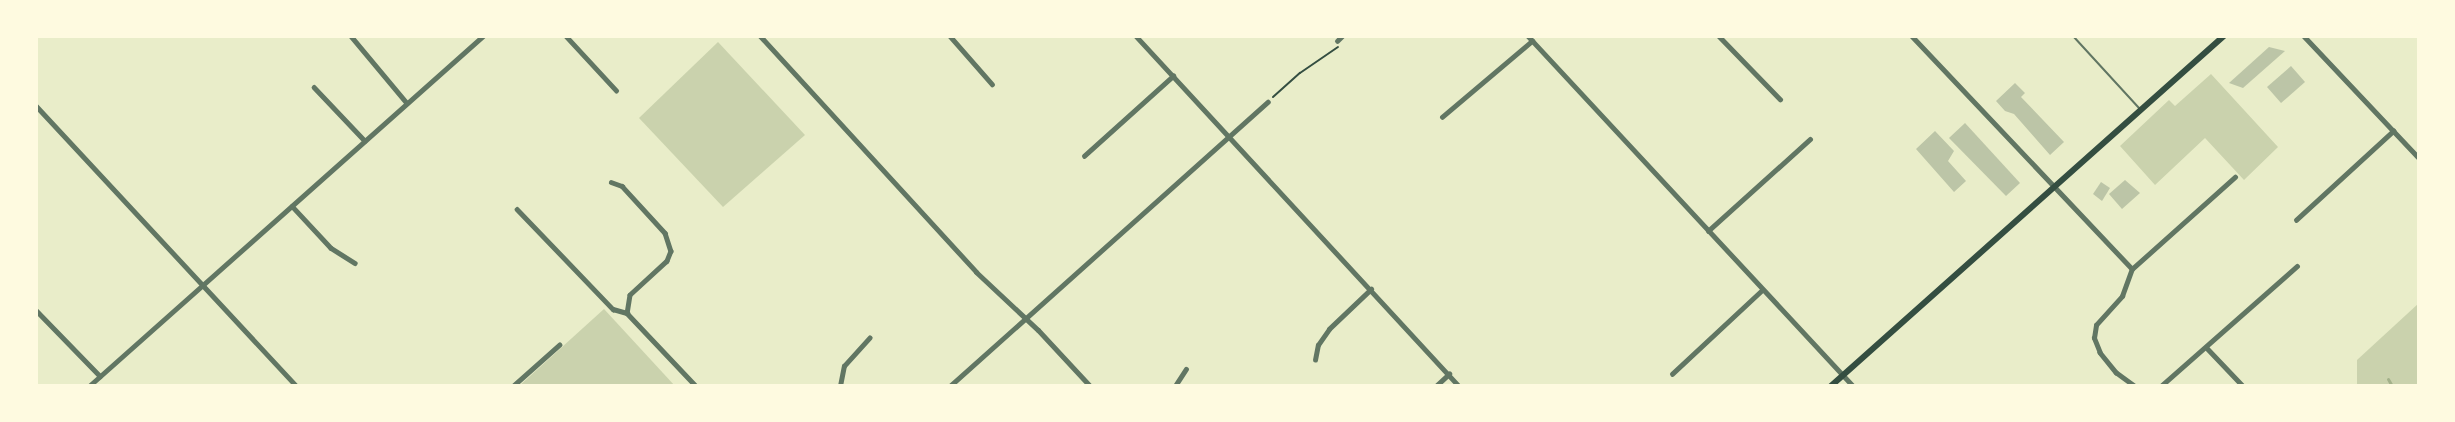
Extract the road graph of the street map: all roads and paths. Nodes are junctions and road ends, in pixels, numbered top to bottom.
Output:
1 (351, 36) edge
2 (483, 36) edge
3 (566, 36) edge
4 (760, 36) edge
5 (950, 36) edge
6 (1136, 36) edge
7 (1342, 36) edge
8 (1528, 36) edge
9 (1720, 36) edge
10 (1912, 36) edge
11 (2073, 36) edge
12 (2224, 36) edge
13 (2304, 36) edge
14 (1337, 41) joint
15 (1532, 41) junction
16 (1173, 76) junction
17 (992, 84) dead end
18 (314, 87) dead end
19 (616, 90) dead end
20 (1780, 99) dead end
21 (1268, 102) joint
22 (408, 103) junction
23 (36, 106) edge
24 (2141, 110) junction
25 (1442, 117) dead end
26 (2393, 131) junction
27 (1230, 136) junction
28 (1810, 139) dead end
29 (365, 142) junction
30 (1084, 156) dead end
31 (2419, 158) edge
32 (2235, 177) dead end
33 (611, 182) dead end
34 (2054, 187) junction
35 (292, 206) junction
36 (517, 209) dead end
37 (2296, 220) dead end
38 (1708, 231) junction
39 (355, 263) dead end
40 (2297, 266) dead end
41 (2132, 269) junction
42 (203, 283) junction
43 (1371, 289) junction
44 (1762, 290) junction
45 (36, 310) edge
46 (627, 313) junction
47 (1026, 319) junction
48 (869, 338) dead end
49 (559, 345) dead end
50 (2207, 348) junction
51 (1314, 360) dead end
52 (1186, 369) dead end
53 (1448, 374) junction
54 (1672, 374) dead end
55 (1843, 375) junction
56 (97, 378) junction
57 (89, 386) edge
58 (100, 386) edge
59 (296, 386) edge
60 (513, 386) edge
61 (696, 386) edge
62 (840, 386) edge
63 (950, 386) edge
64 (1090, 386) edge
65 (1176, 386) edge
66 (1436, 386) edge
67 (1459, 386) edge
68 (1831, 386) edge
69 (1853, 386) edge
70 (2134, 386) edge
71 (2161, 386) edge
72 (2243, 386) edge

1 - 22 street
2 - 22 street
3 - 19 street
4 - 47 street
5 - 17 street
6 - 16 street
7 - 14 street
8 - 15 street
9 - 20 street
10 - 34 street
11 - 24 lane
12 - 24 main road
13 - 26 street
14 - 21 path
15 - 25 street
15 - 38 street
16 - 27 street
16 - 30 street
18 - 29 street
21 - 27 street
22 - 29 street
23 - 42 street
24 - 34 main road
26 - 31 street
26 - 37 street
27 - 43 street
27 - 47 street
28 - 38 street
29 - 35 street
32 - 41 street
33 - 46 street
34 - 41 street
34 - 55 main road
35 - 39 street
35 - 42 street
36 - 46 street
38 - 44 street
40 - 50 street
41 - 70 street
42 - 56 street
42 - 59 street
43 - 51 street
43 - 53 street
44 - 54 street
44 - 55 street
45 - 56 street
46 - 61 street
47 - 63 street
47 - 64 street
48 - 62 street
49 - 60 street
50 - 71 street
50 - 72 street
52 - 65 street
53 - 66 street
53 - 67 street
55 - 68 main road
55 - 69 street
56 - 57 street
56 - 58 street

